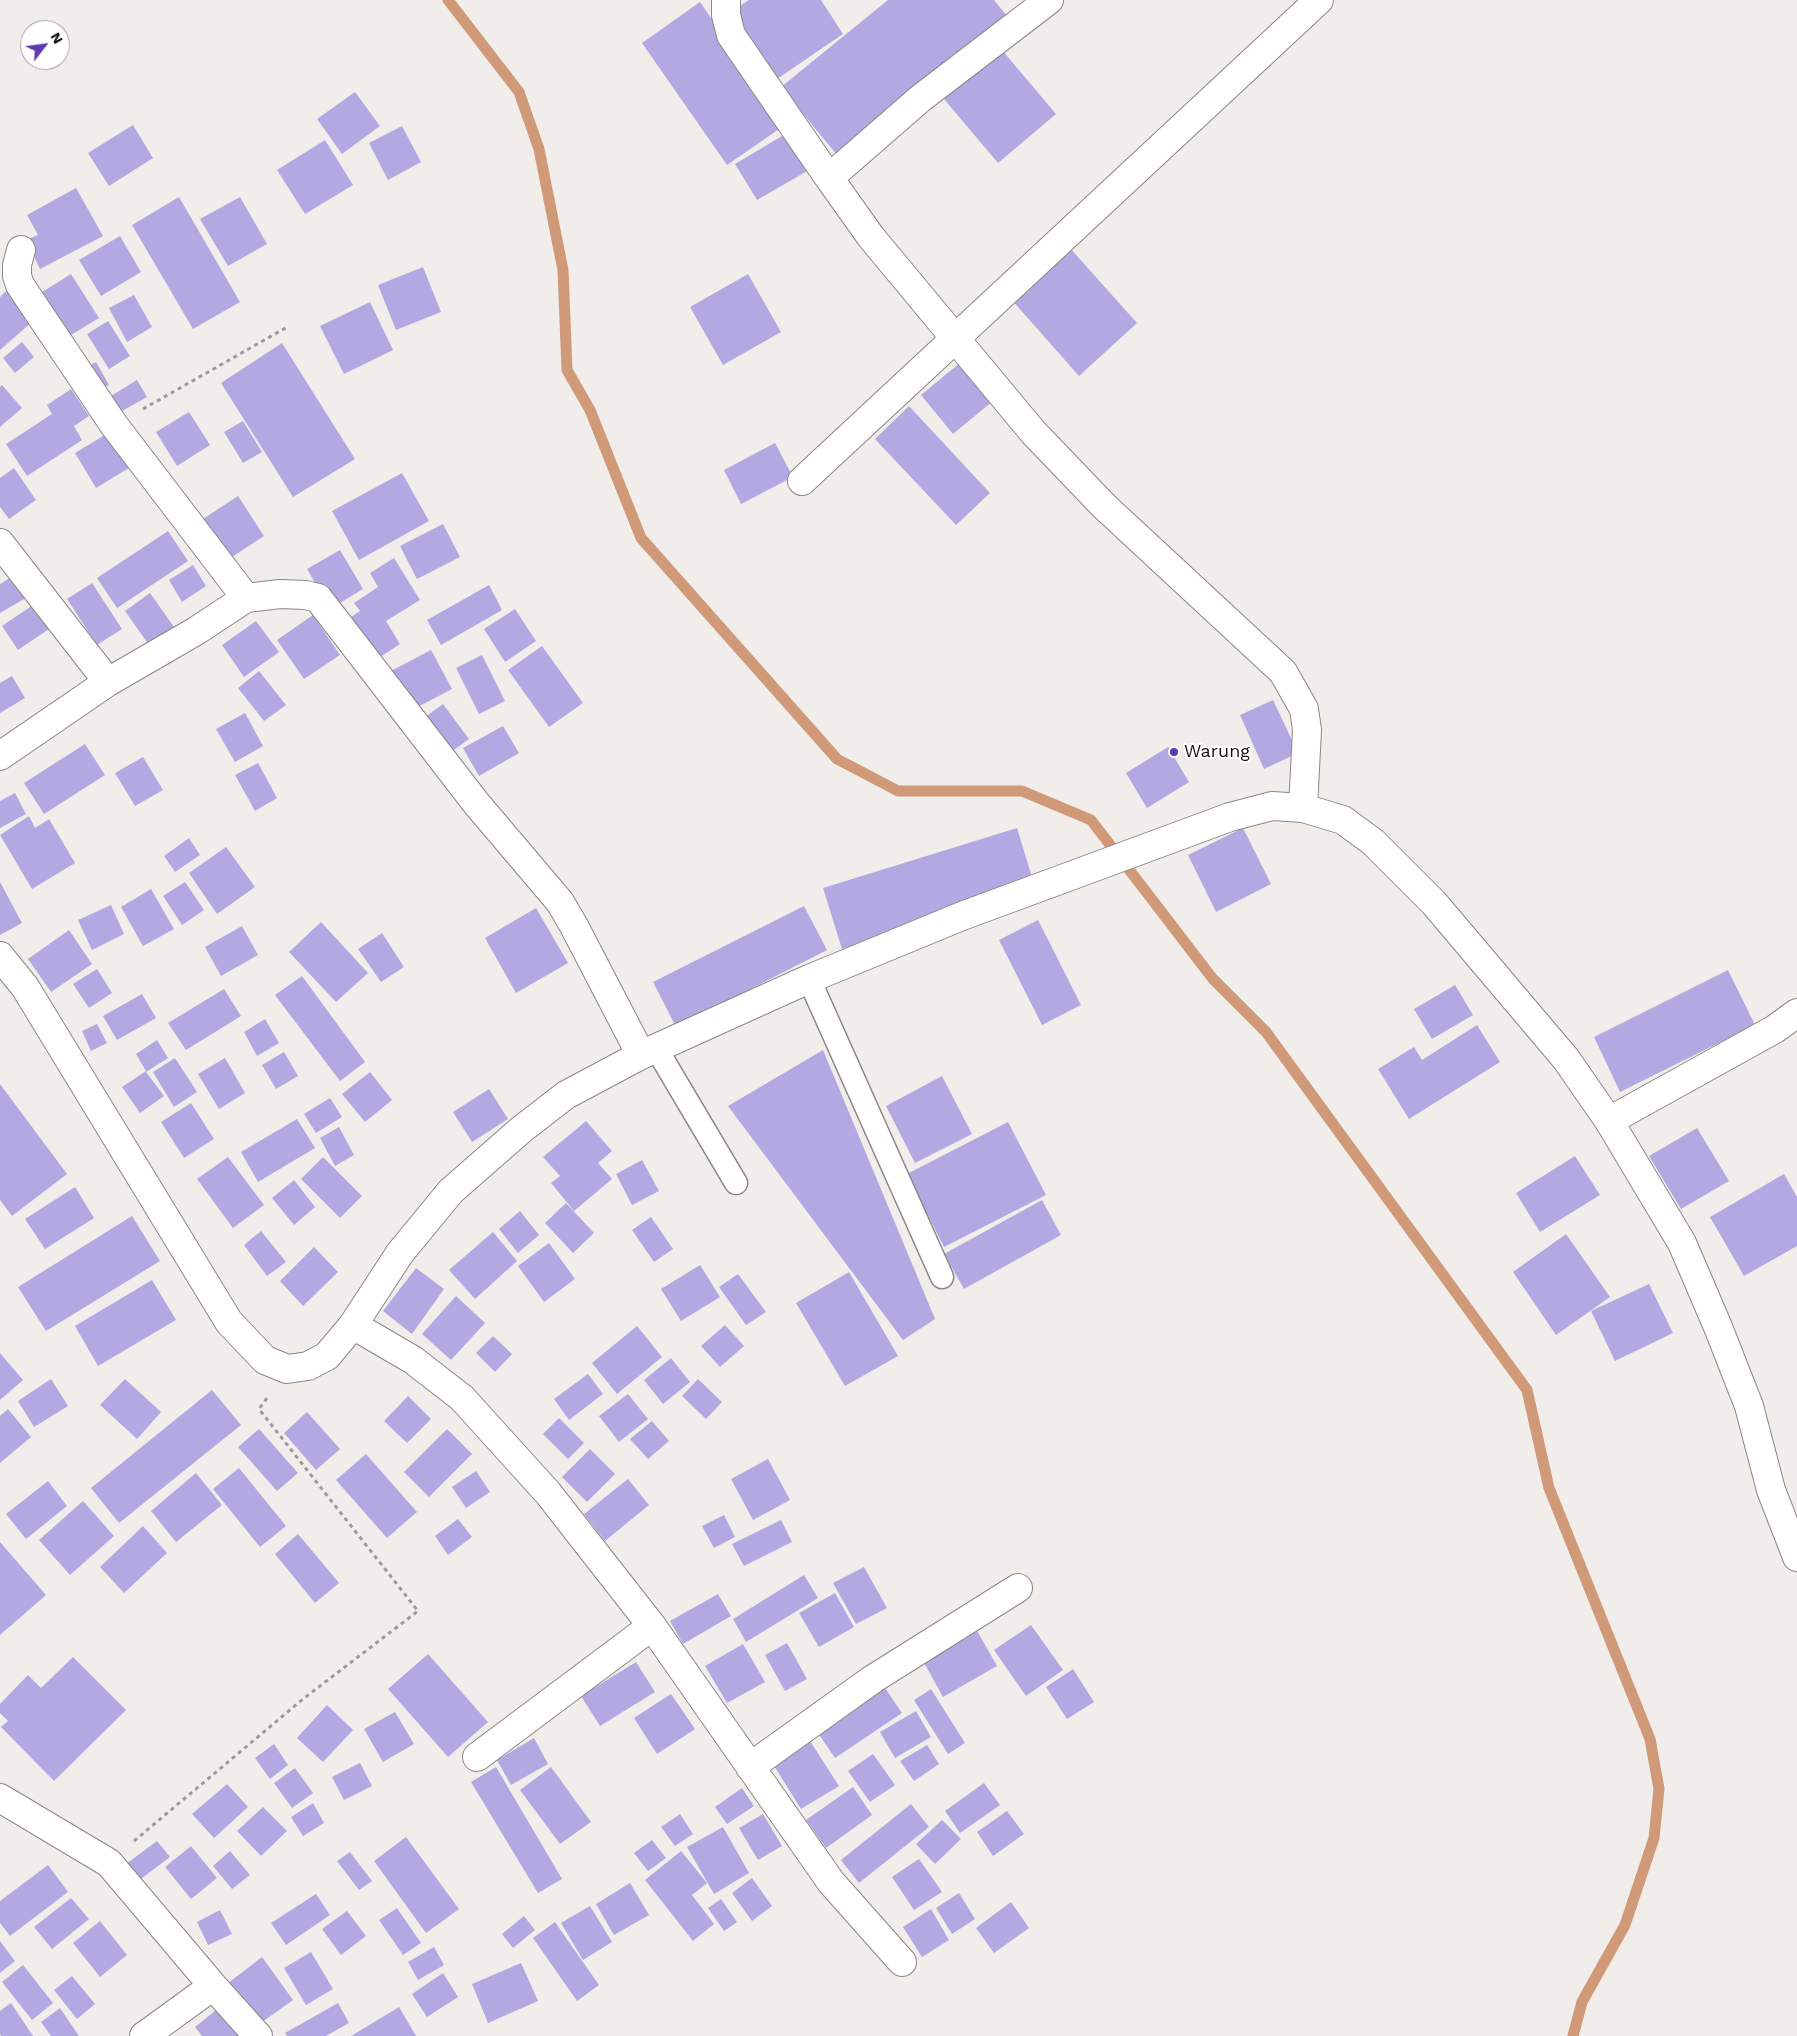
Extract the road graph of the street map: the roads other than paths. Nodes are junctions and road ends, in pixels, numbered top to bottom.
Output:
1 (726, 0) edge
2 (1049, 0) edge
3 (1318, 0) edge
4 (829, 178) junction
5 (21, 250) dead end
6 (956, 338) junction
7 (802, 481) dead end
8 (0, 542) edge
9 (246, 598) junction
10 (108, 682) junction
11 (0, 756) edge
12 (1303, 808) junction
13 (0, 956) edge
14 (809, 979) junction
15 (1797, 1014) edge
16 (649, 1052) junction
17 (1609, 1121) junction
18 (736, 1183) dead end
19 (942, 1277) dead end
20 (353, 1325) junction
21 (1797, 1557) edge
22 (1018, 1588) dead end
23 (652, 1626) junction
24 (478, 1758) dead end
25 (750, 1767) junction
26 (0, 1798) edge
27 (902, 1962) dead end
28 (214, 1986) junction
29 (144, 2036) edge
30 (258, 2036) edge

1 - 4 street
2 - 4 street
3 - 6 street
4 - 6 street
5 - 9 street
6 - 7 street
6 - 12 street
8 - 10 street
9 - 10 street
9 - 16 street
10 - 11 street
12 - 14 street
12 - 17 street
13 - 20 street
14 - 16 street
14 - 19 lane
15 - 17 street
16 - 18 lane
16 - 20 street
17 - 21 street
20 - 23 street
22 - 25 street
23 - 24 street
23 - 25 street
25 - 27 street
26 - 28 street
28 - 29 street
28 - 30 street

